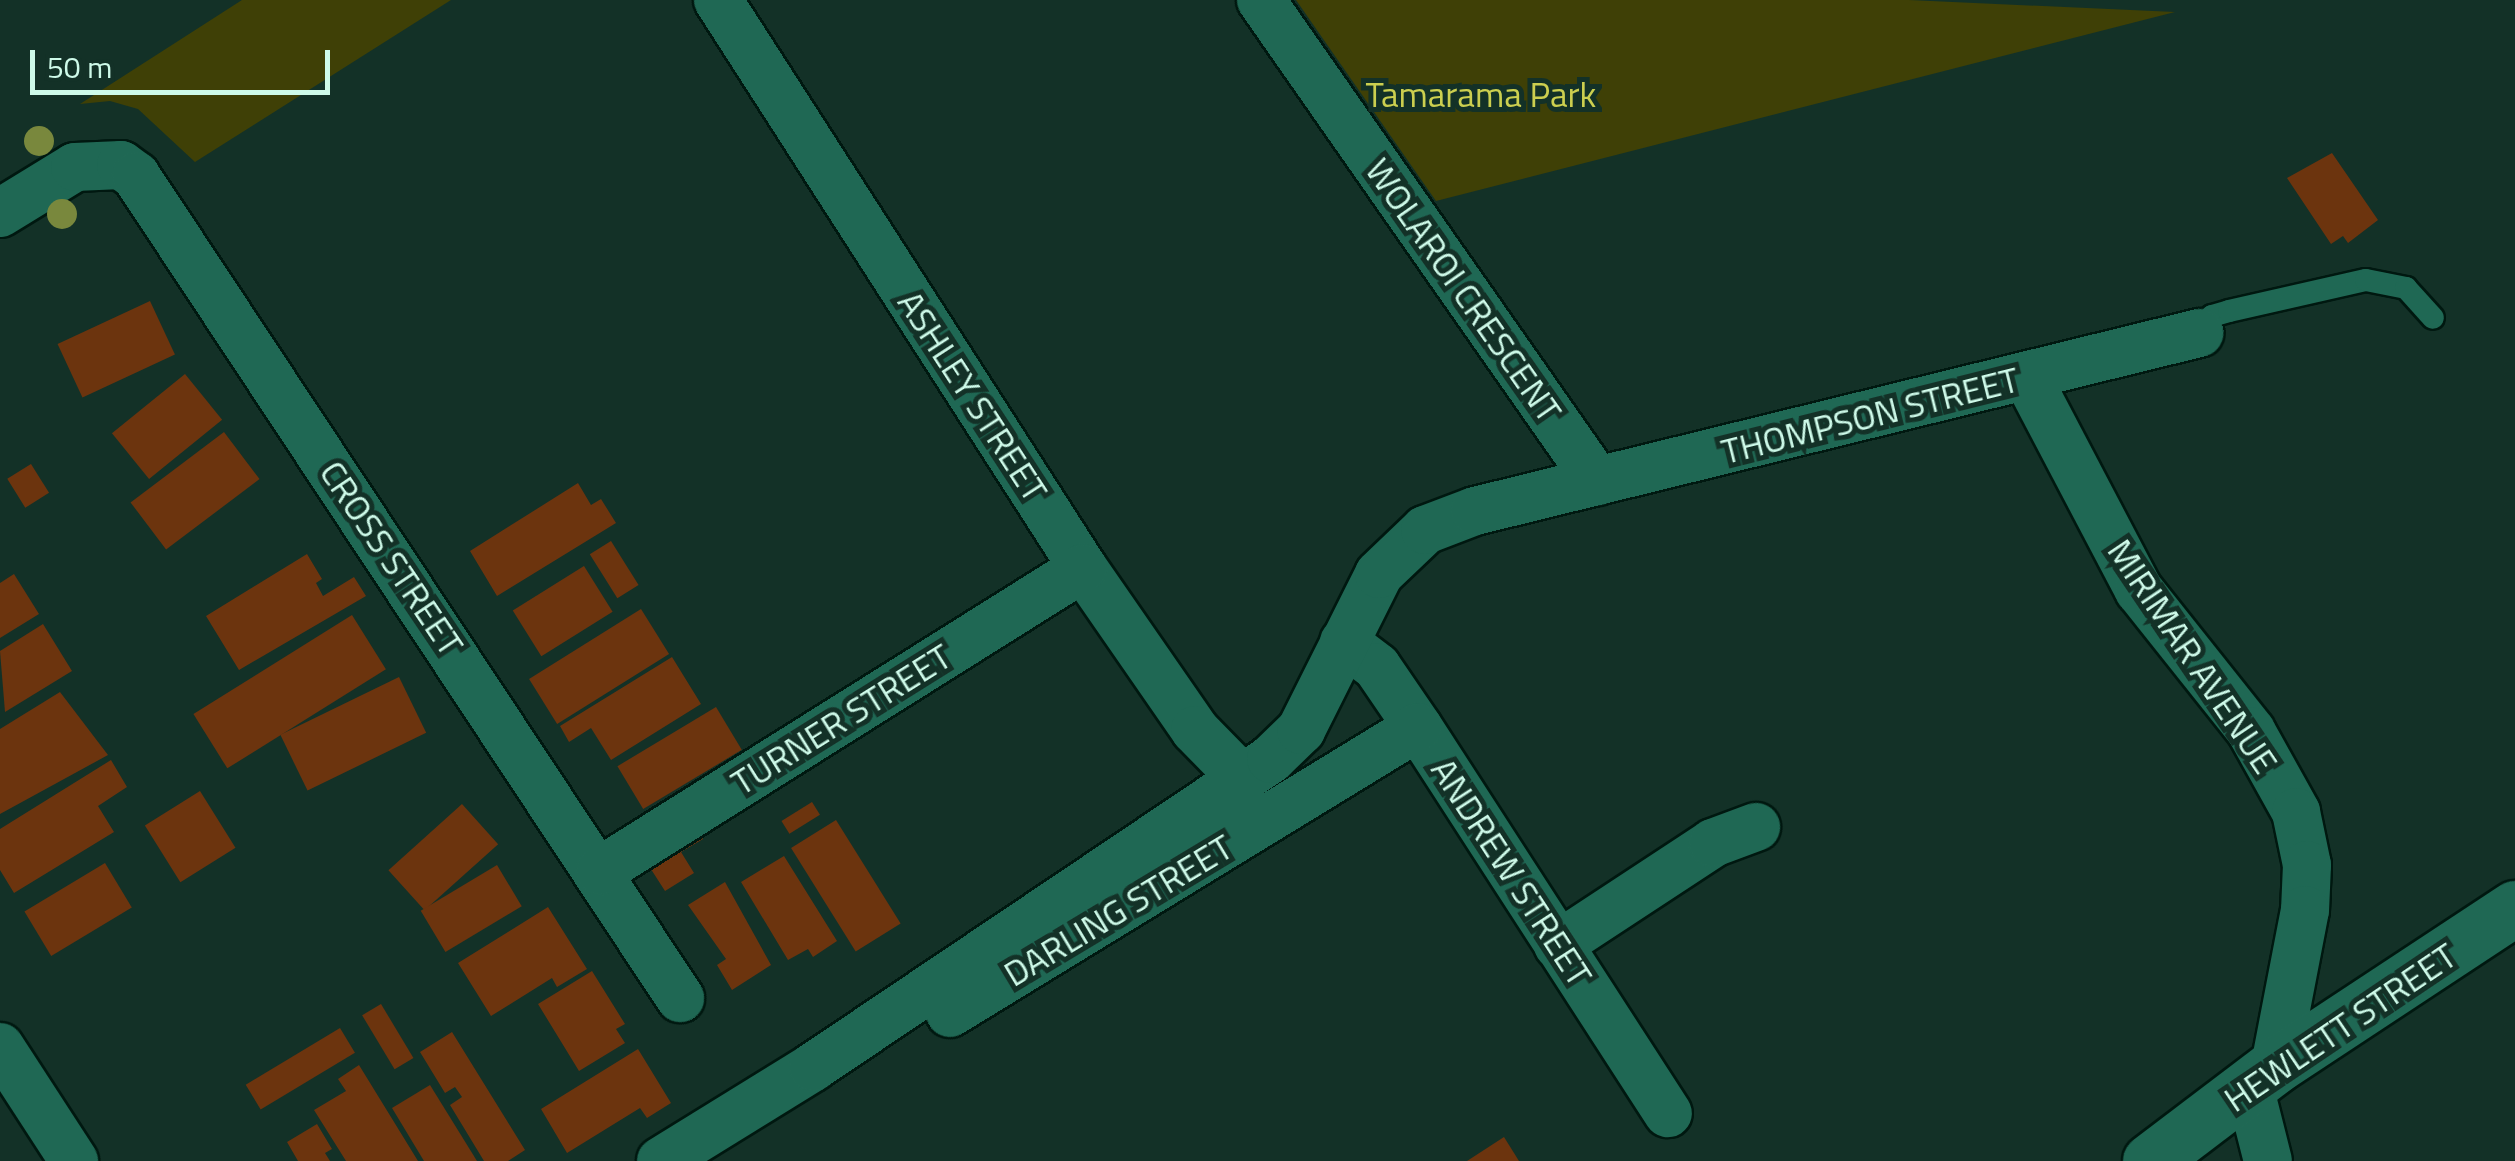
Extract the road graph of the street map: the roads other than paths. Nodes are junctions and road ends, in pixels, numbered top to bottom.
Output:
1 (718, 0) edge
2 (1262, 0) edge
3 (0, 213) edge
4 (2433, 318) dead end
5 (2199, 333) joint
6 (2026, 377) junction
7 (1597, 481) junction
8 (1083, 568) junction
9 (1344, 642) junction
10 (1418, 726) junction
11 (1244, 780) junction
12 (1756, 827) dead end
13 (600, 870) junction
14 (2515, 908) edge
15 (1558, 945) junction
16 (680, 998) dead end
17 (0, 1046) edge
18 (813, 1067) junction
19 (2262, 1076) junction
20 (1668, 1113) dead end
21 (2160, 1157) edge
22 (74, 1161) edge
23 (661, 1161) edge
24 (2268, 1161) edge

1 - 8 street, ASHLEY STREET
2 - 7 street, WOLAROI CRESCENT
3 - 13 street, CROSS STREET
4 - 5 lane, THOMPSON STREET
5 - 6 street, THOMPSON STREET
6 - 7 street, THOMPSON STREET
6 - 19 street, MIRIMAR AVENUE
7 - 9 street, THOMPSON STREET
8 - 11 street, ASHLEY STREET
8 - 13 street, TURNER STREET
9 - 10 street, ANDREW STREET
9 - 11 street, DARLING STREET
10 - 15 street, ANDREW STREET
10 - 18 street, DARLING STREET
11 - 18 street, DARLING STREET
12 - 15 street
13 - 16 street, CROSS STREET
14 - 19 street, HEWLETT STREET
15 - 20 street, ANDREW STREET
17 - 22 street
18 - 23 street, DARLING STREET
19 - 21 street, HEWLETT STREET
19 - 24 street

